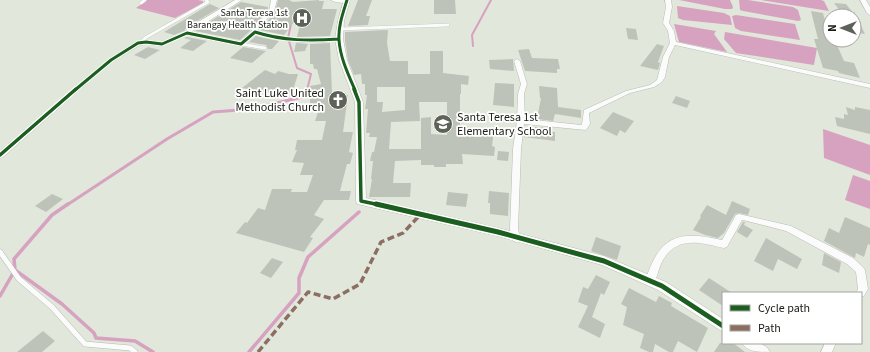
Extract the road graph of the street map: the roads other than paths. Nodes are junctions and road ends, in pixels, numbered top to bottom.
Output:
1 (145, 0) edge
2 (206, 0) edge
3 (239, 0) edge
4 (274, 0) edge
5 (334, 0) edge
6 (347, 0) edge
7 (668, 0) edge
8 (863, 0) edge
9 (141, 2) dead end
10 (870, 13) edge
11 (448, 26) dead end
12 (255, 32) junction
13 (187, 33) junction
14 (340, 34) junction
15 (141, 42) junction
16 (673, 43) junction
17 (241, 44) junction
18 (265, 48) dead end
19 (517, 61) dead end
20 (870, 86) edge
21 (521, 122) junction
22 (0, 155) edge
23 (516, 238) junction
24 (0, 252) edge
25 (650, 282) junction
26 (861, 292) edge
27 (722, 325) edge
28 (751, 344) edge
29 (135, 352) edge
30 (763, 352) edge

1 - 9 lane
2 - 15 lane
3 - 13 street
4 - 12 street
5 - 6 street
6 - 14 street
7 - 16 street
8 - 10 street
11 - 14 lane
12 - 14 street
12 - 17 street
13 - 15 street
13 - 17 street
14 - 23 street
15 - 22 street
16 - 20 street
16 - 21 street
17 - 18 lane
19 - 21 street
21 - 23 street
23 - 25 street
24 - 29 lane
25 - 26 street
25 - 27 street
28 - 30 street

